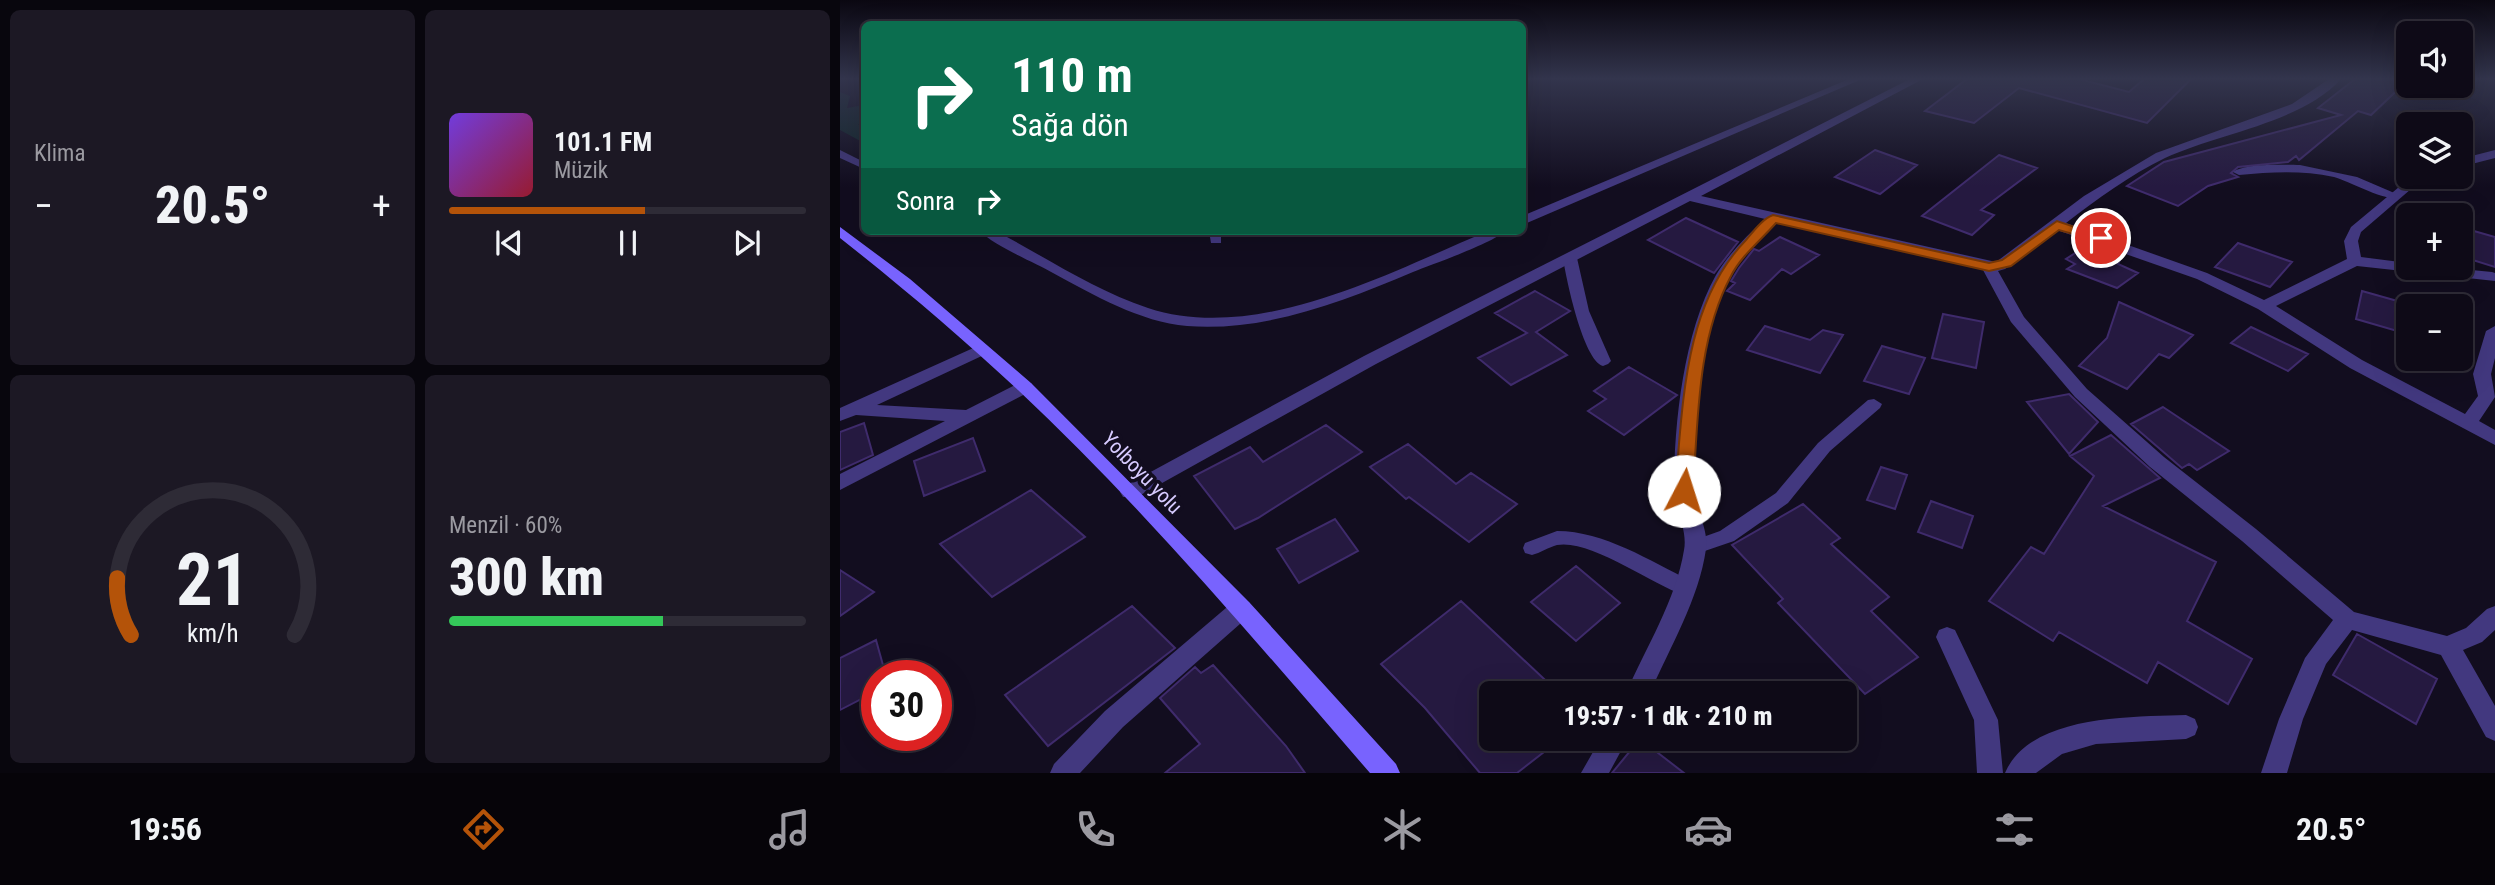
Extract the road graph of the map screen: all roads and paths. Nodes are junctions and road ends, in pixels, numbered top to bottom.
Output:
1 (1772, 115) edge
2 (1847, 115) edge
3 (2271, 115) edge
4 (840, 153) edge
5 (2495, 154) edge
6 (2473, 160) edge
7 (861, 164) edge
8 (2239, 172) dead end
9 (2402, 189) edge
10 (2393, 195) junction
11 (1685, 197) junction
12 (1526, 219) edge
13 (1773, 219) junction
14 (2057, 225) junction
15 (994, 235) edge
16 (1489, 235) edge
17 (844, 237) edge
18 (1570, 258) junction
19 (2355, 261) junction
20 (1989, 267) junction
21 (2492, 276) dead end
22 (2264, 306) junction
23 (2494, 331) edge
24 (980, 350) junction
25 (1603, 361) dead end
26 (1025, 387) junction
27 (1874, 404) dead end
28 (847, 412) edge
29 (968, 416) junction
30 (2468, 423) junction
31 (2495, 439) edge
32 (840, 483) edge
33 (1130, 492) junction
34 (1696, 547) junction
35 (1532, 548) dead end
36 (1684, 587) junction
37 (1241, 609) junction
38 (2495, 617) edge
39 (2347, 620) junction
40 (1947, 637) dead end
41 (2448, 646) junction
42 (1643, 681) edge
43 (2186, 727) dead end
44 (2495, 729) edge
45 (1608, 751) edge
46 (1063, 773) edge
47 (1387, 773) edge
48 (1594, 773) edge
49 (1990, 773) edge
50 (2018, 773) edge
51 (2274, 773) edge

1 - 12 lane
2 - 11 street
3 - 14 street
4 - 7 lane
5 - 6 street
8 - 10 lane
9 - 10 street
10 - 19 street
11 - 13 street
11 - 18 street
13 - 20 street
13 - 34 street
14 - 20 street
14 - 22 street
15 - 16 lane
17 - 24 main road, Yolboyu yolu
18 - 25 lane
18 - 33 street
19 - 21 street
19 - 22 street
20 - 39 street
22 - 30 street
23 - 30 street
24 - 26 main road, Yolboyu yolu
24 - 28 street
26 - 29 street
26 - 33 main road, Yolboyu yolu
27 - 34 lane
28 - 29 street
29 - 32 street
30 - 31 street
33 - 37 main road, Yolboyu yolu
34 - 36 street
35 - 36 lane
36 - 42 street
37 - 46 street
37 - 47 main road, Yolboyu yolu
38 - 41 street
39 - 41 street
39 - 51 street
40 - 49 street
41 - 44 street
43 - 50 street
45 - 48 street

